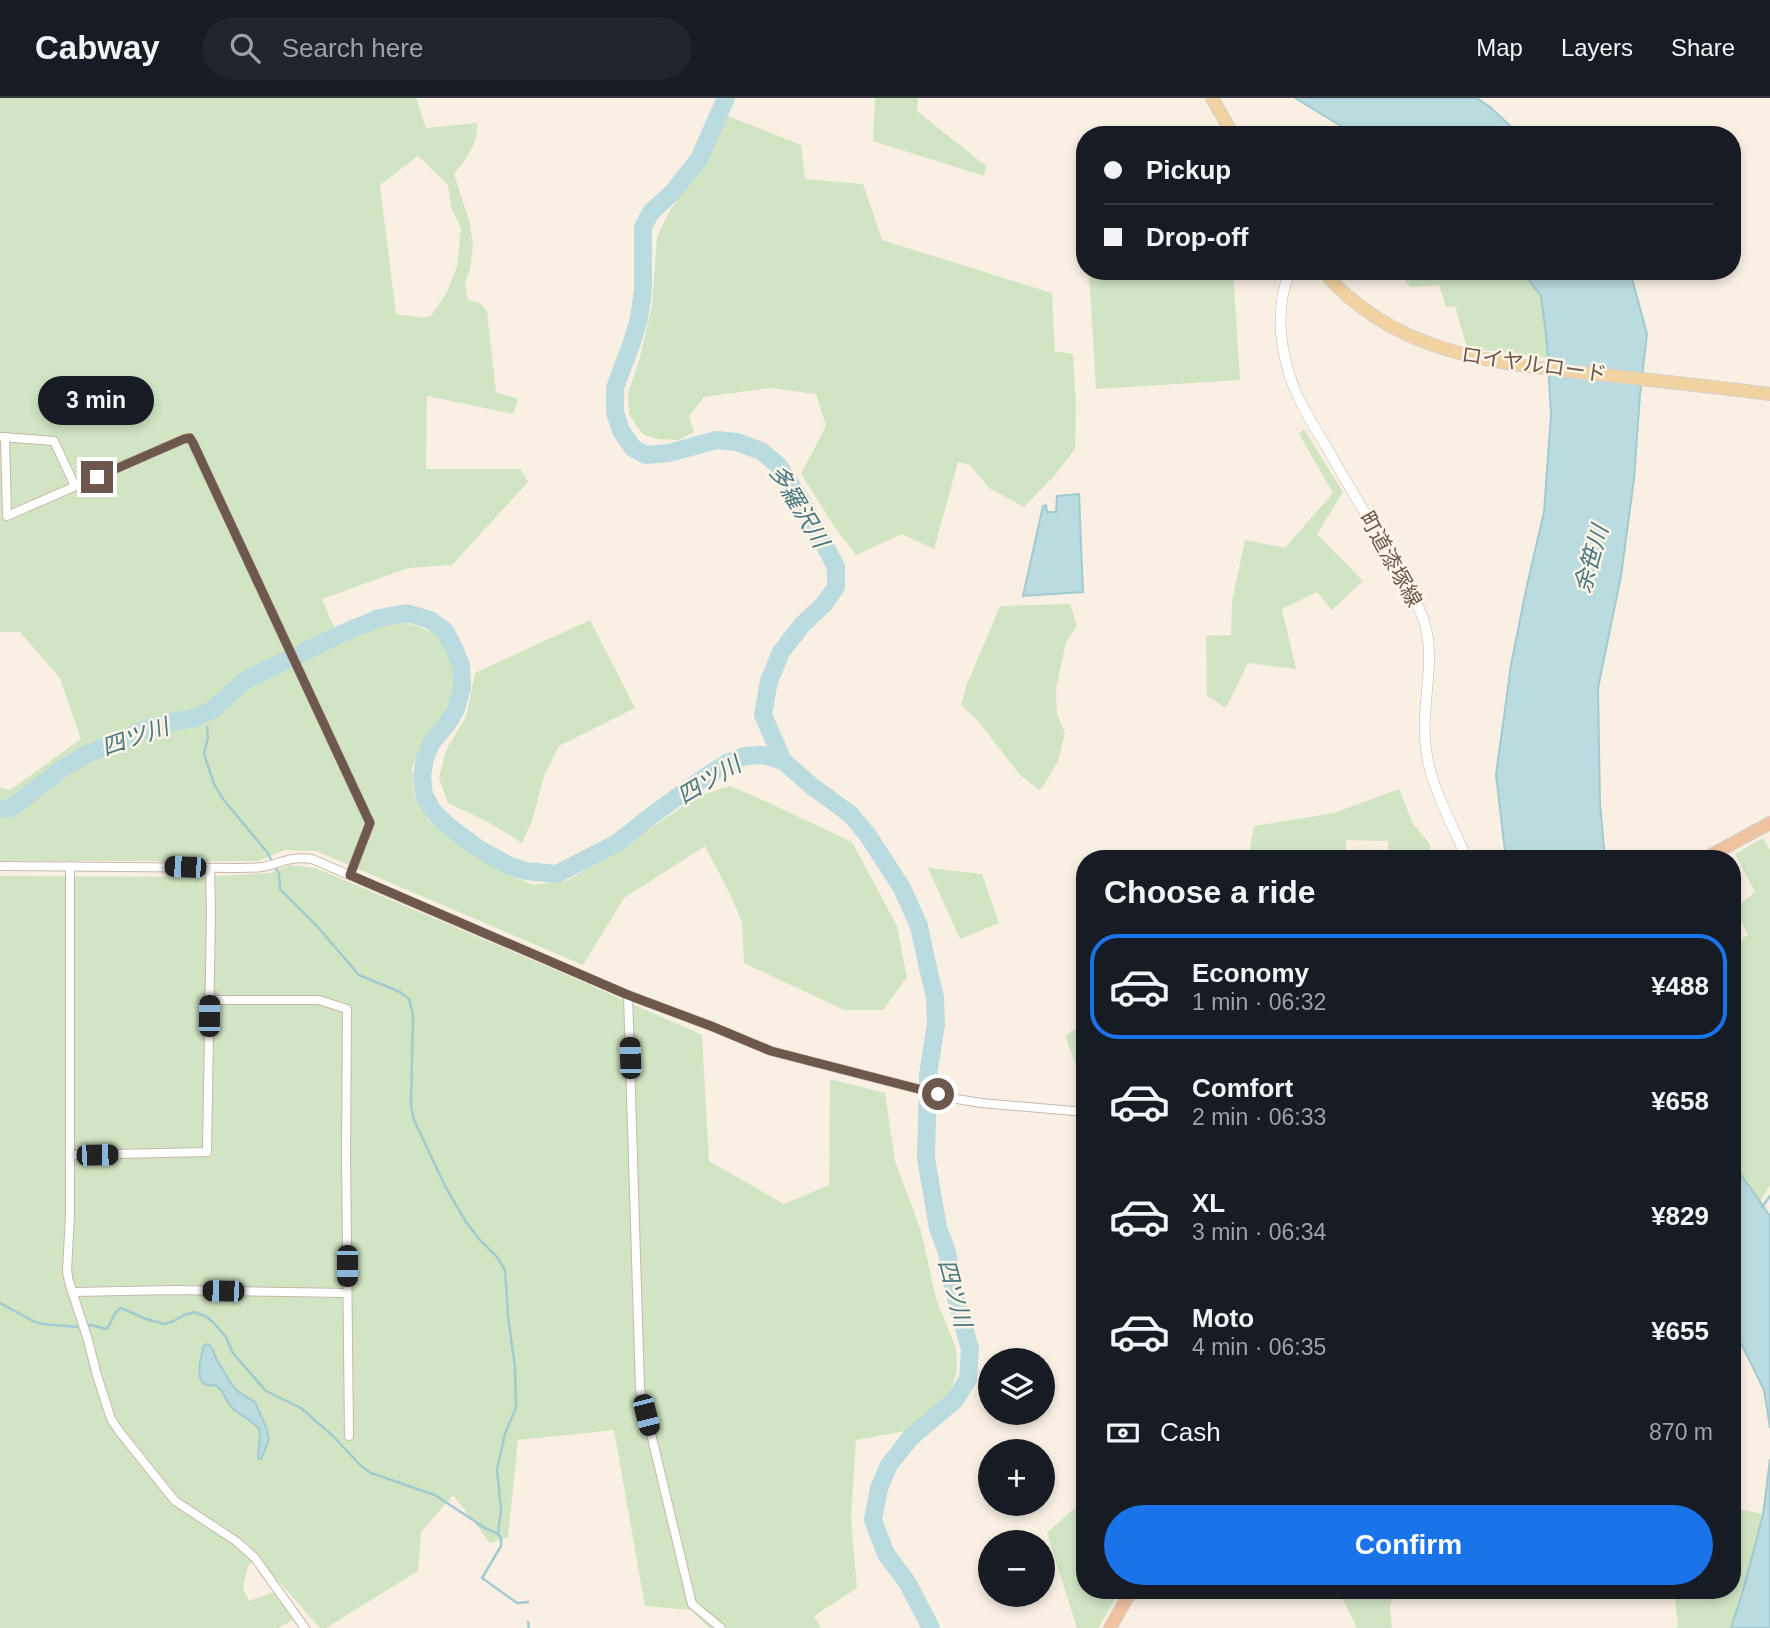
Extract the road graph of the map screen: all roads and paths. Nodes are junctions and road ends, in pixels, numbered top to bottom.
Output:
1 (1212, 98) edge
2 (1228, 126) edge
3 (1286, 280) edge
4 (1332, 280) edge
5 (1770, 394) edge
6 (3, 437) edge
7 (75, 486) junction
8 (1770, 823) edge
9 (1463, 850) edge
10 (1720, 850) edge
11 (0, 866) edge
12 (70, 866) junction
13 (210, 868) junction
14 (350, 875) junction
15 (628, 995) junction
16 (210, 1000) junction
17 (1076, 1111) edge
18 (70, 1155) junction
19 (73, 1292) junction
20 (347, 1293) junction
21 (349, 1436) dead end
22 (1126, 1599) edge
23 (305, 1628) edge
24 (721, 1628) edge
25 (1110, 1628) edge

1 - 2 main road
3 - 9 street, 町道漆塚線
4 - 5 main road, ロイヤルロード
6 - 7 street
6 - 7 street
7 - 14 street
8 - 10 highway
11 - 12 street
12 - 13 street
12 - 18 street
13 - 14 street
13 - 16 street
14 - 15 street
15 - 17 street
15 - 24 street
16 - 18 street
16 - 20 street
18 - 19 street
19 - 20 street
19 - 23 street
20 - 21 street
22 - 25 highway

